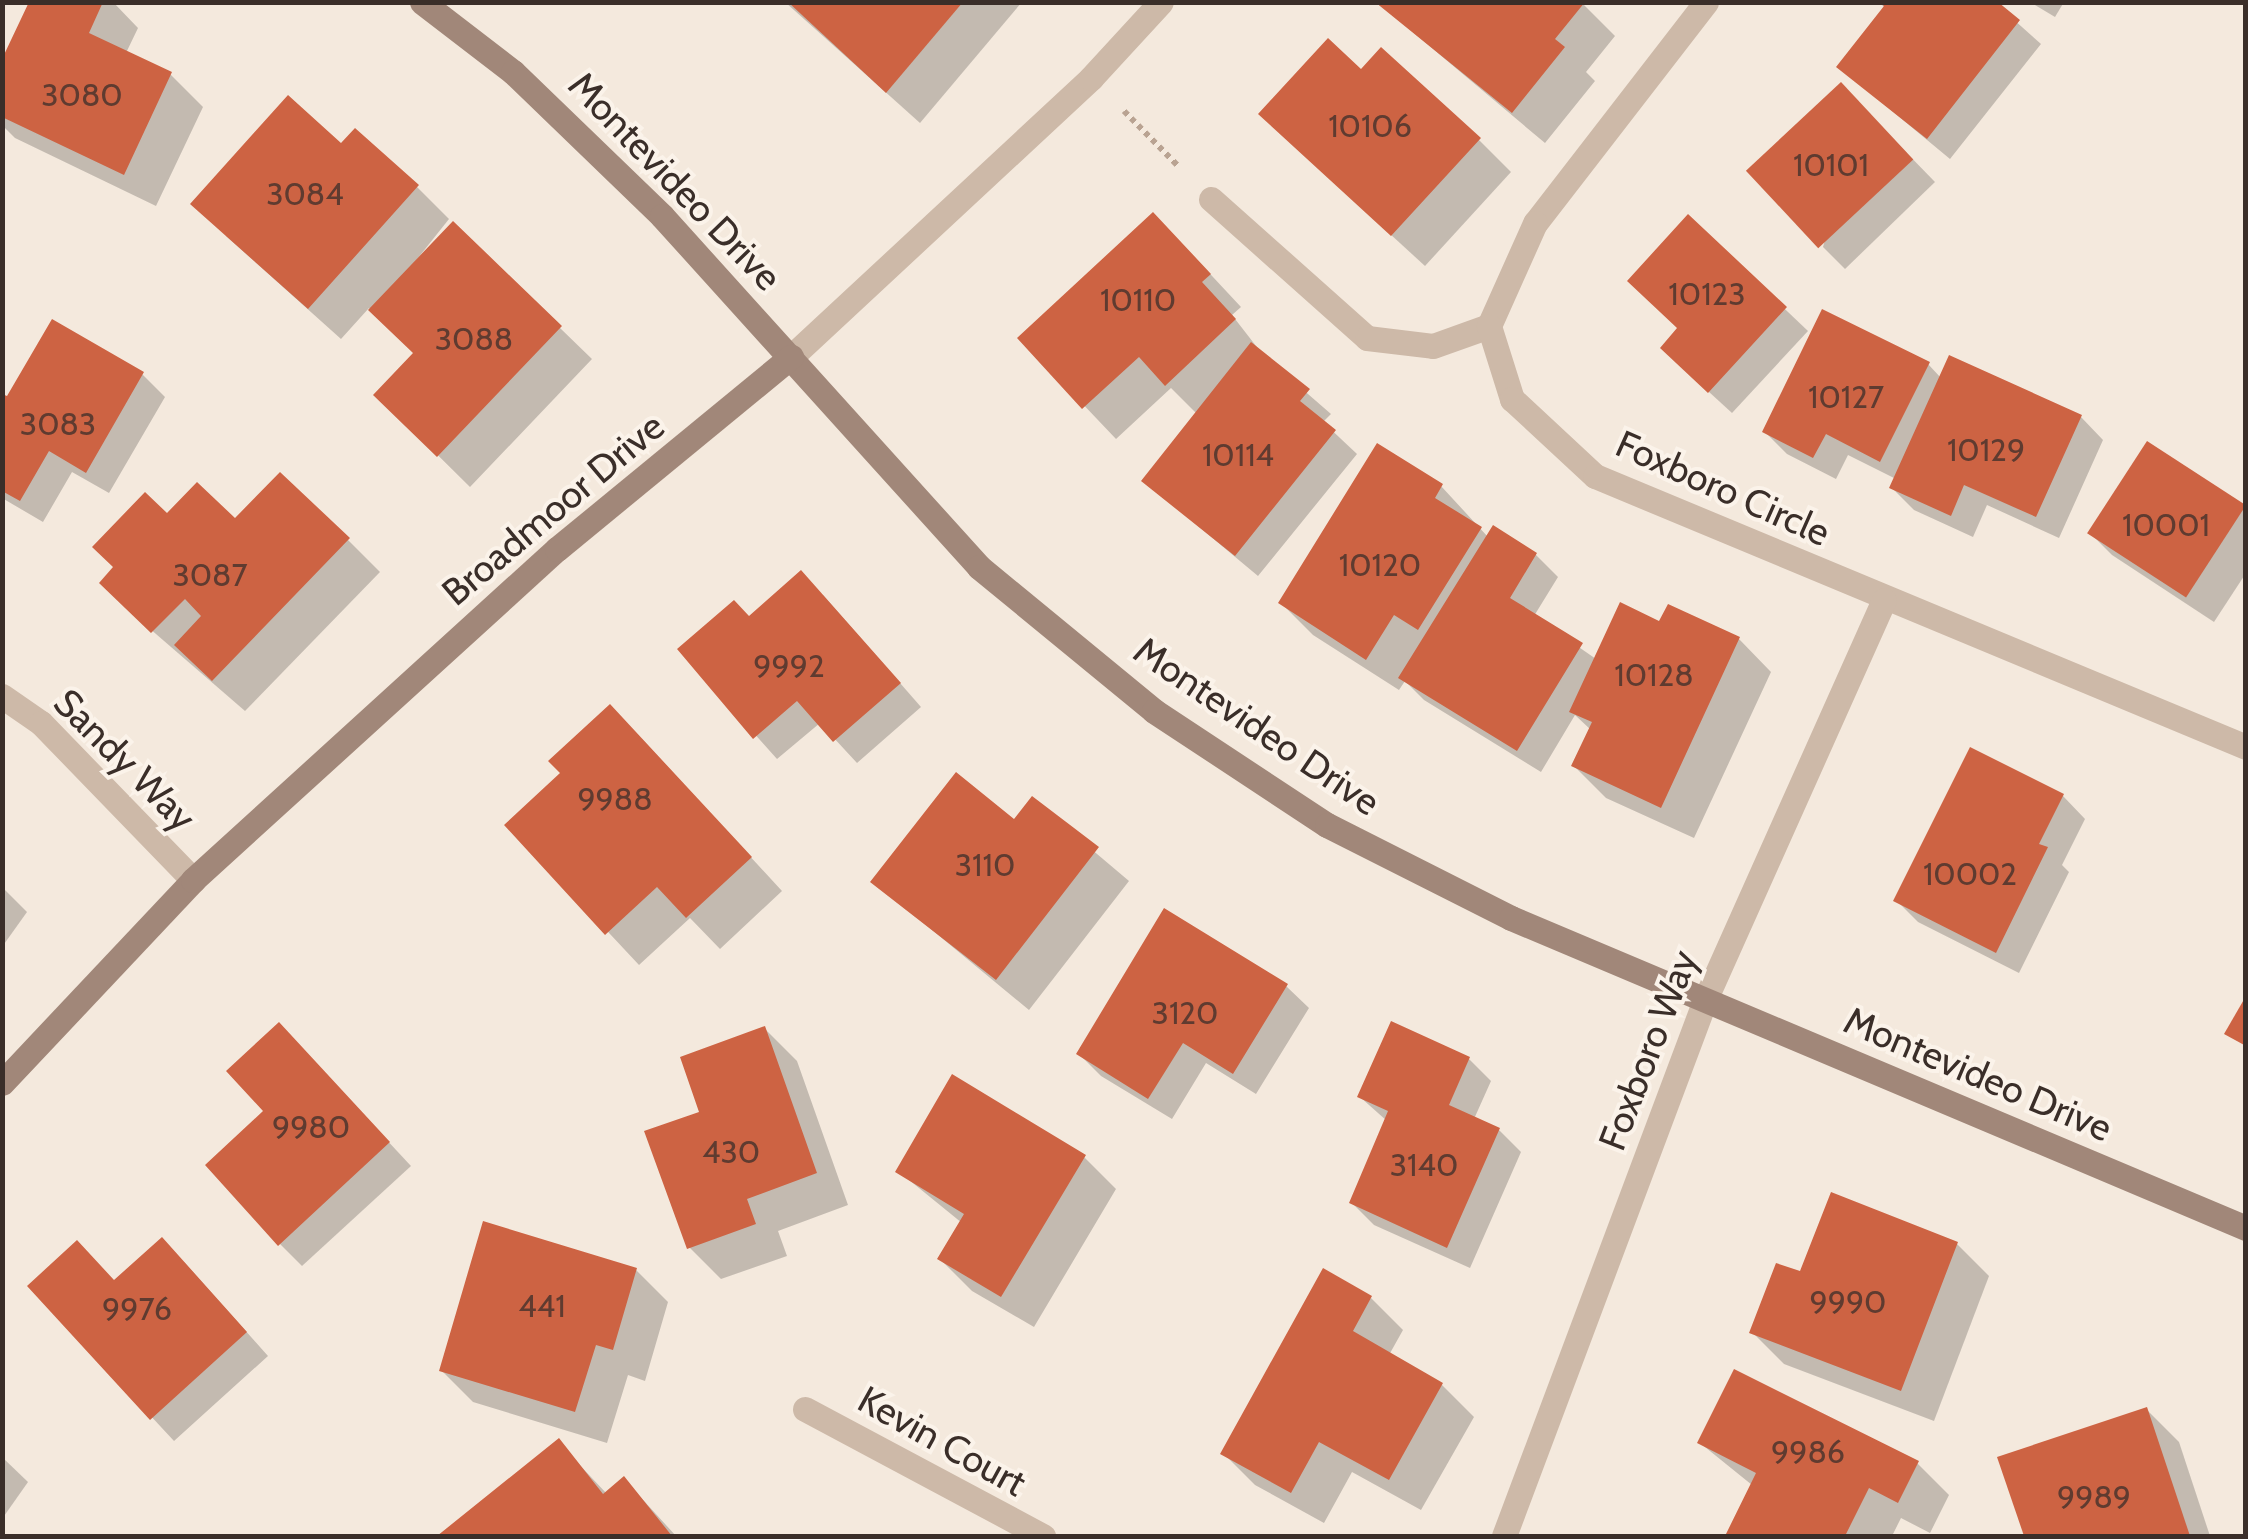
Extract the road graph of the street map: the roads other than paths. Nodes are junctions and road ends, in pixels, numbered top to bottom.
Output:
1 (422, 2) edge
2 (1162, 2) edge
3 (1706, 2) edge
4 (1211, 199) road end
5 (1489, 326) junction
6 (791, 357) junction
7 (1884, 600) junction
8 (2, 696) edge
9 (2246, 747) edge
10 (192, 880) junction
11 (1705, 1000) junction
12 (2, 1083) edge
13 (2246, 1228) edge
14 (805, 1409) dead end
15 (1044, 1536) edge
16 (1504, 1536) edge

1 - 6 street, Montevideo Drive
2 - 6 street, Broadmoor Drive
3 - 5 street
4 - 5 street
5 - 7 street, Foxboro Circle
6 - 10 street, Broadmoor Drive
6 - 11 street, Montevideo Drive
7 - 9 street, Foxboro Circle
7 - 11 street, Foxboro Way
8 - 10 street, Sandy Way
10 - 12 street, Broadmoor Drive
11 - 13 street, Montevideo Drive
11 - 16 street, Foxboro Way
14 - 15 street, Kevin Court

